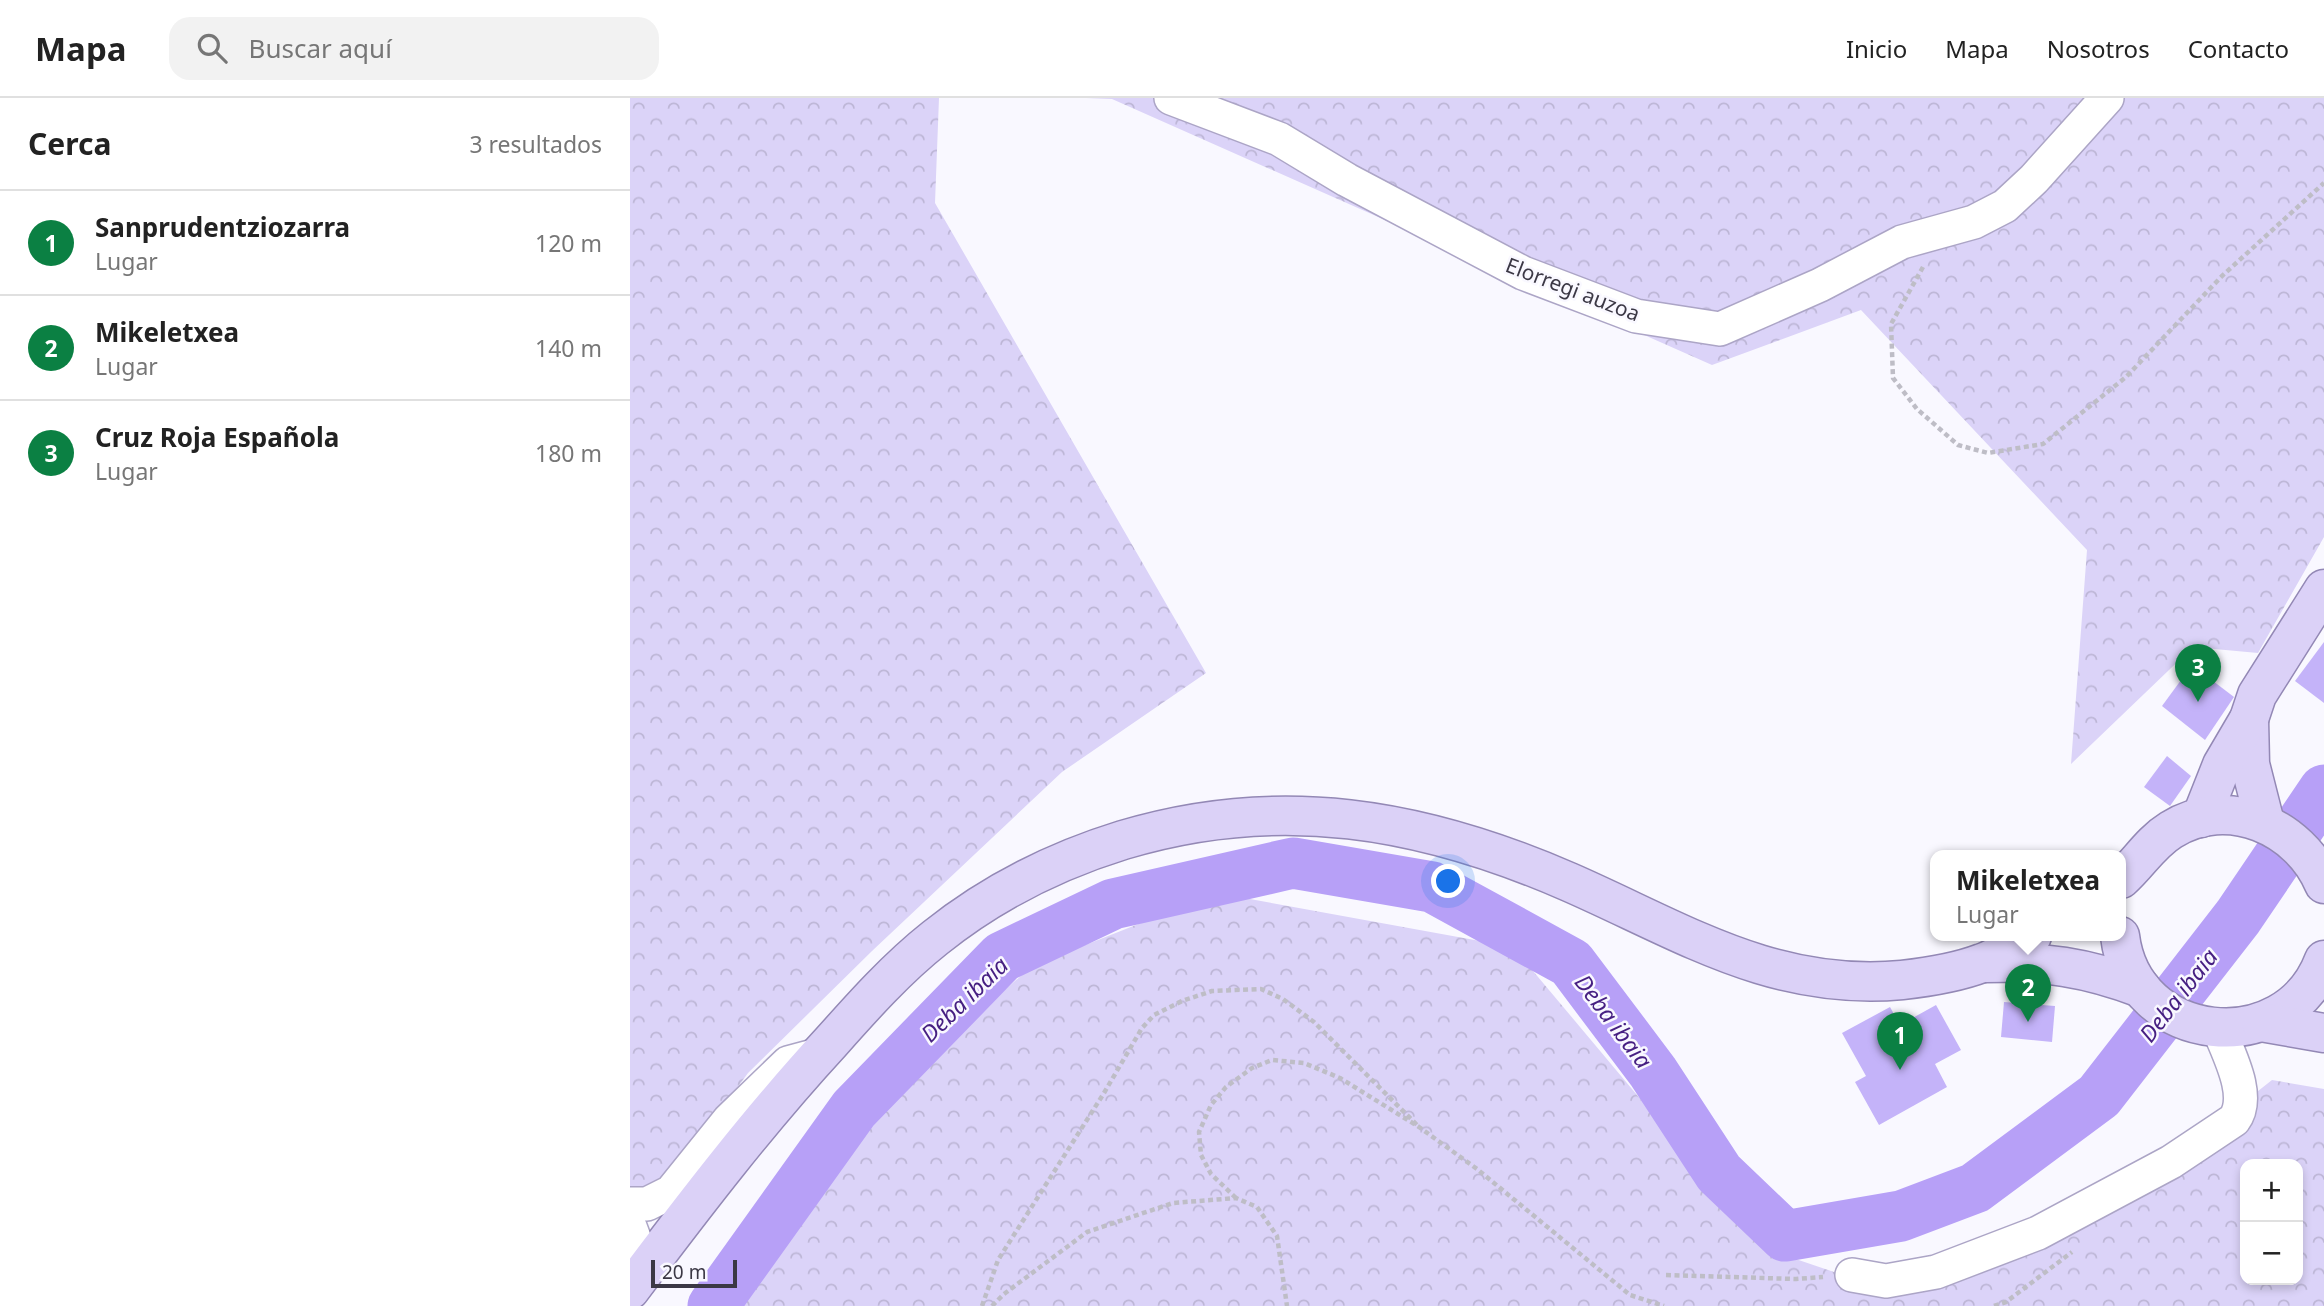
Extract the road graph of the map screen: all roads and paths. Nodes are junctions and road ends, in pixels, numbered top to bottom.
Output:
1 (1171, 98) edge
2 (2107, 98) edge
3 (2324, 183) edge
4 (1945, 230) junction
5 (2324, 589) edge
6 (2249, 719) junction
7 (2240, 811) junction
8 (2321, 876) edge
9 (2126, 880) edge
10 (2023, 941) edge
11 (2121, 941) edge
12 (2324, 960) edge
13 (1983, 963) junction
14 (2141, 988) junction
15 (2261, 1022) junction
16 (2207, 1026) junction
17 (2324, 1033) edge
18 (819, 1054) junction
19 (1419, 1127) junction
20 (1236, 1198) junction
21 (630, 1204) edge
22 (630, 1227) edge
23 (1666, 1275) dead end
24 (1852, 1275) joint
25 (634, 1285) edge
26 (982, 1306) edge
27 (992, 1306) edge
28 (1287, 1306) edge
29 (1664, 1306) edge

1 - 4 street, Elorregi auzoa
2 - 4 street, Elorregi auzoa
3 - 4 path
5 - 6 main road
6 - 7 main road
6 - 7 main road
7 - 8 main road
7 - 9 main road
10 - 13 main road
11 - 14 main road
12 - 15 main road
13 - 14 main road
13 - 18 main road
14 - 16 main road
15 - 16 main road
15 - 17 main road
16 - 24 street
18 - 21 street
18 - 25 main road
19 - 20 path
19 - 26 path
19 - 29 path
20 - 27 path
20 - 28 path
22 - 25 street
23 - 24 path

